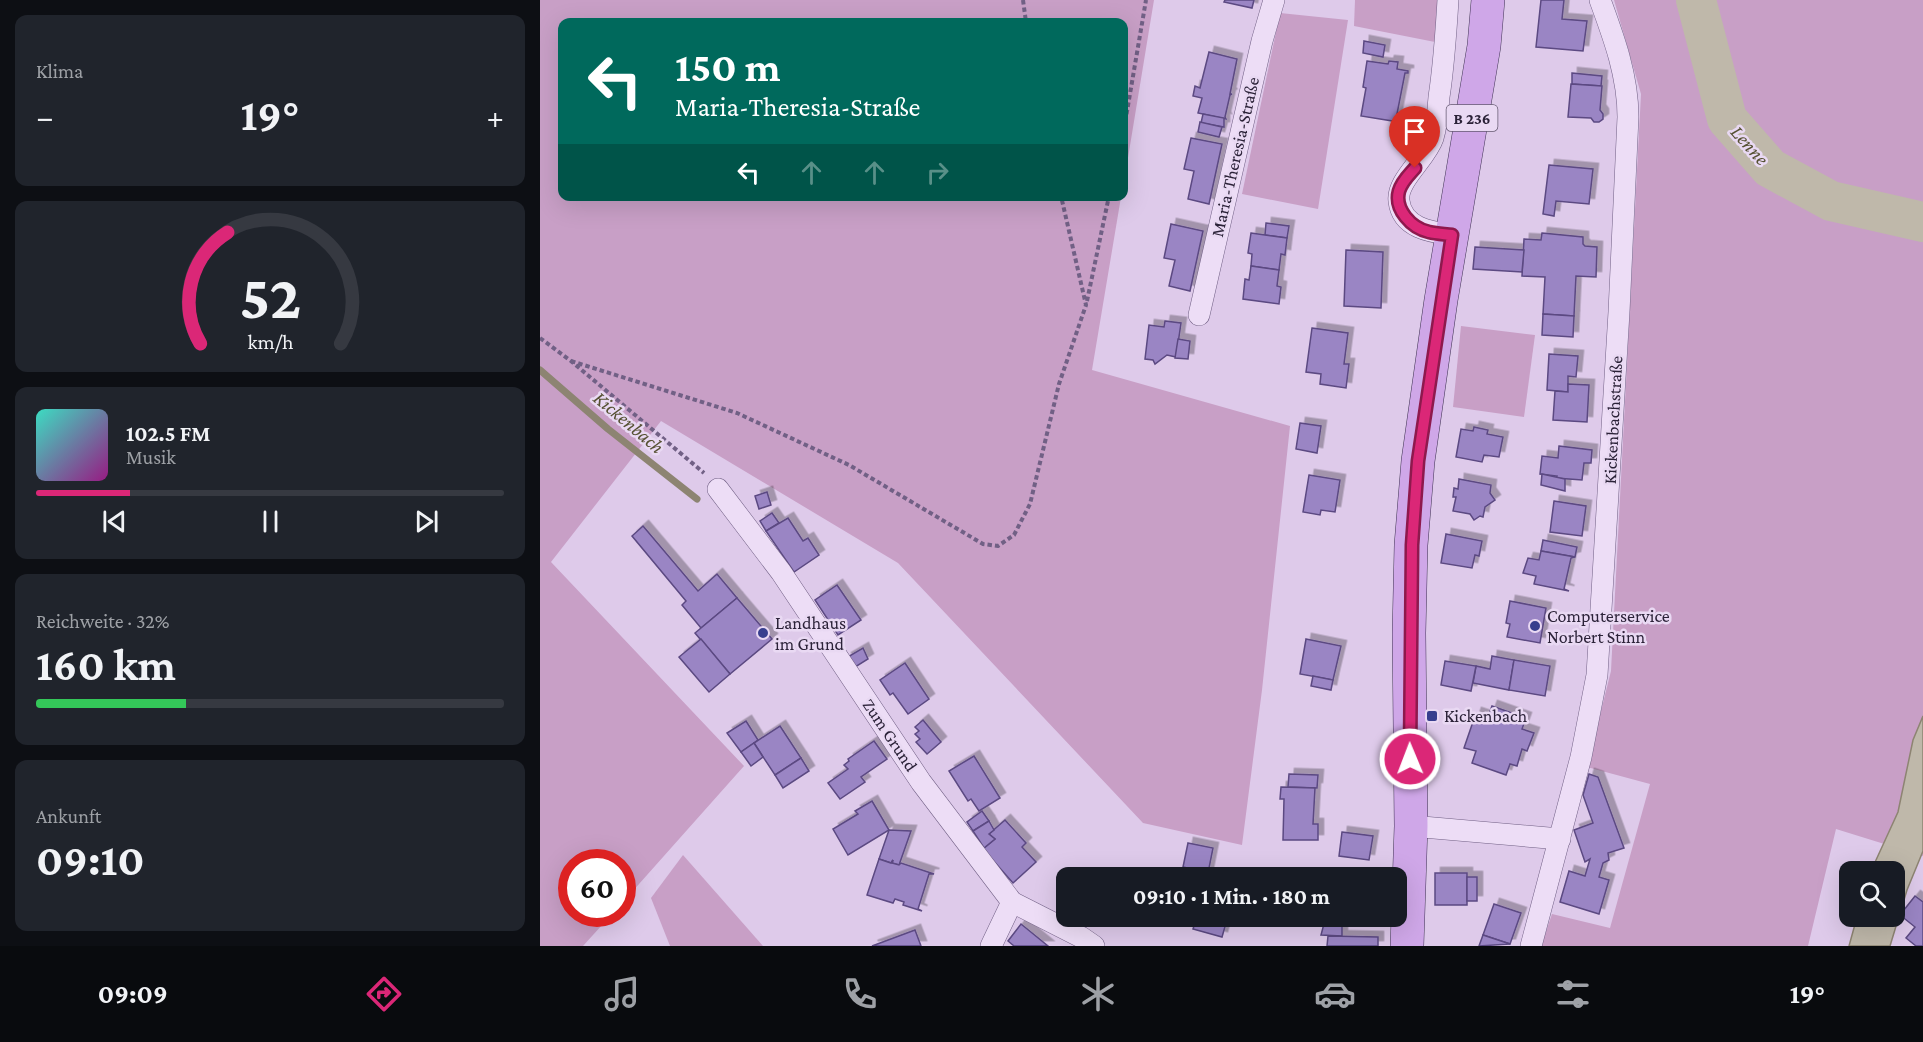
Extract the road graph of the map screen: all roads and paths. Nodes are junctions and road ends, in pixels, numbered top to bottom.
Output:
1 (1023, 0) edge
2 (1146, 0) edge
3 (1274, 0) edge
4 (1448, 0) edge
5 (1488, 0) edge
6 (1600, 0) edge
7 (1025, 18) edge
8 (1128, 106) edge
9 (1062, 201) edge
10 (1108, 201) edge
11 (1452, 235) junction
12 (1086, 305) junction
13 (1199, 315) dead end
14 (540, 338) edge
15 (571, 361) junction
16 (718, 489) joint
17 (1411, 826) junction
18 (1560, 839) junction
19 (1012, 902) junction
20 (991, 946) edge
21 (1094, 946) edge
22 (1407, 946) edge
23 (1531, 946) edge

1 - 7 path
2 - 8 path
3 - 13 street, Maria-Theresia-Straße
4 - 11 street
5 - 11 main road, B 236
6 - 18 street, Kickenbachstraße
9 - 12 path
10 - 12 path
11 - 17 main road, B 236
12 - 15 path
14 - 15 path
15 - 16 path
16 - 19 street, Zum Grund
17 - 18 street
17 - 22 main road, B 236
18 - 23 street, Kickenbachstraße
19 - 20 street
19 - 21 street, Zum Grund

